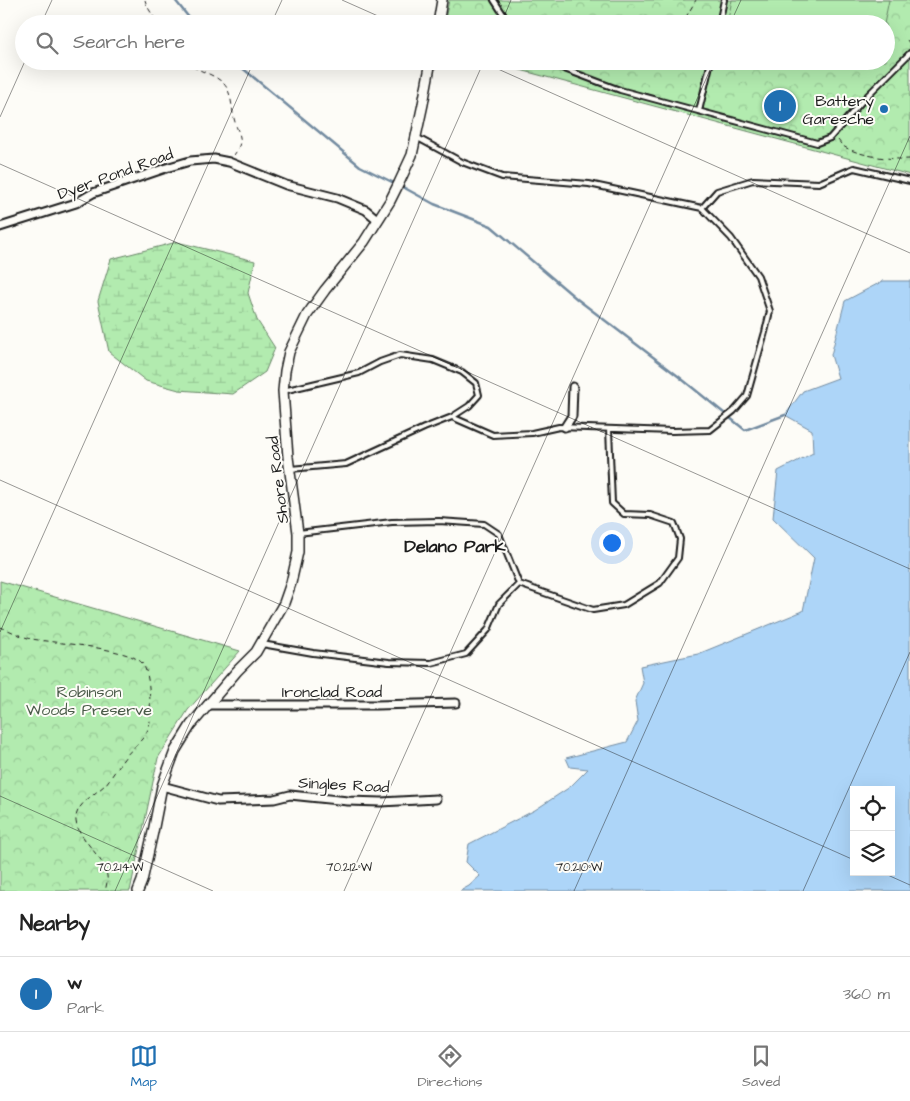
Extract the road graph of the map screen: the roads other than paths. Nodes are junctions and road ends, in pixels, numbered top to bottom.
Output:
1 (442, 0) edge
2 (494, 0) edge
3 (724, 0) edge
4 (440, 15) edge
5 (504, 15) edge
6 (721, 15) edge
7 (910, 53) edge
8 (895, 68) edge
9 (429, 70) edge
10 (567, 70) edge
11 (709, 70) edge
12 (893, 70) edge
13 (699, 112) junction
14 (416, 137) junction
15 (910, 181) edge
16 (702, 208) junction
17 (378, 220) junction
18 (0, 226) edge
19 (573, 387) dead end
20 (283, 391) junction
21 (452, 417) junction
22 (565, 427) junction
23 (609, 429) junction
24 (290, 469) junction
25 (298, 533) junction
26 (519, 584) junction
27 (260, 643) junction
28 (456, 703) dead end
29 (208, 705) junction
30 (162, 786) junction
31 (436, 799) dead end
32 (138, 891) edge

1 - 4 street
2 - 5 lane
3 - 6 lane
7 - 8 lane
9 - 14 street, Shore Road
10 - 13 lane
11 - 13 lane
12 - 13 lane
14 - 16 lane
14 - 17 street, Shore Road
15 - 16 lane
16 - 23 lane
17 - 18 street, Dyer Pond Road
17 - 20 street, Shore Road
19 - 22 street
20 - 21 lane
20 - 24 street, Shore Road
21 - 22 lane
21 - 24 lane
22 - 23 lane
23 - 26 lane
24 - 25 street, Shore Road
25 - 26 lane
25 - 27 street, Shore Road
26 - 27 lane
27 - 29 street, Shore Road
28 - 29 street, Ironclad Road
29 - 30 street, Shore Road
30 - 31 street, Singles Road
30 - 32 street, Shore Road

